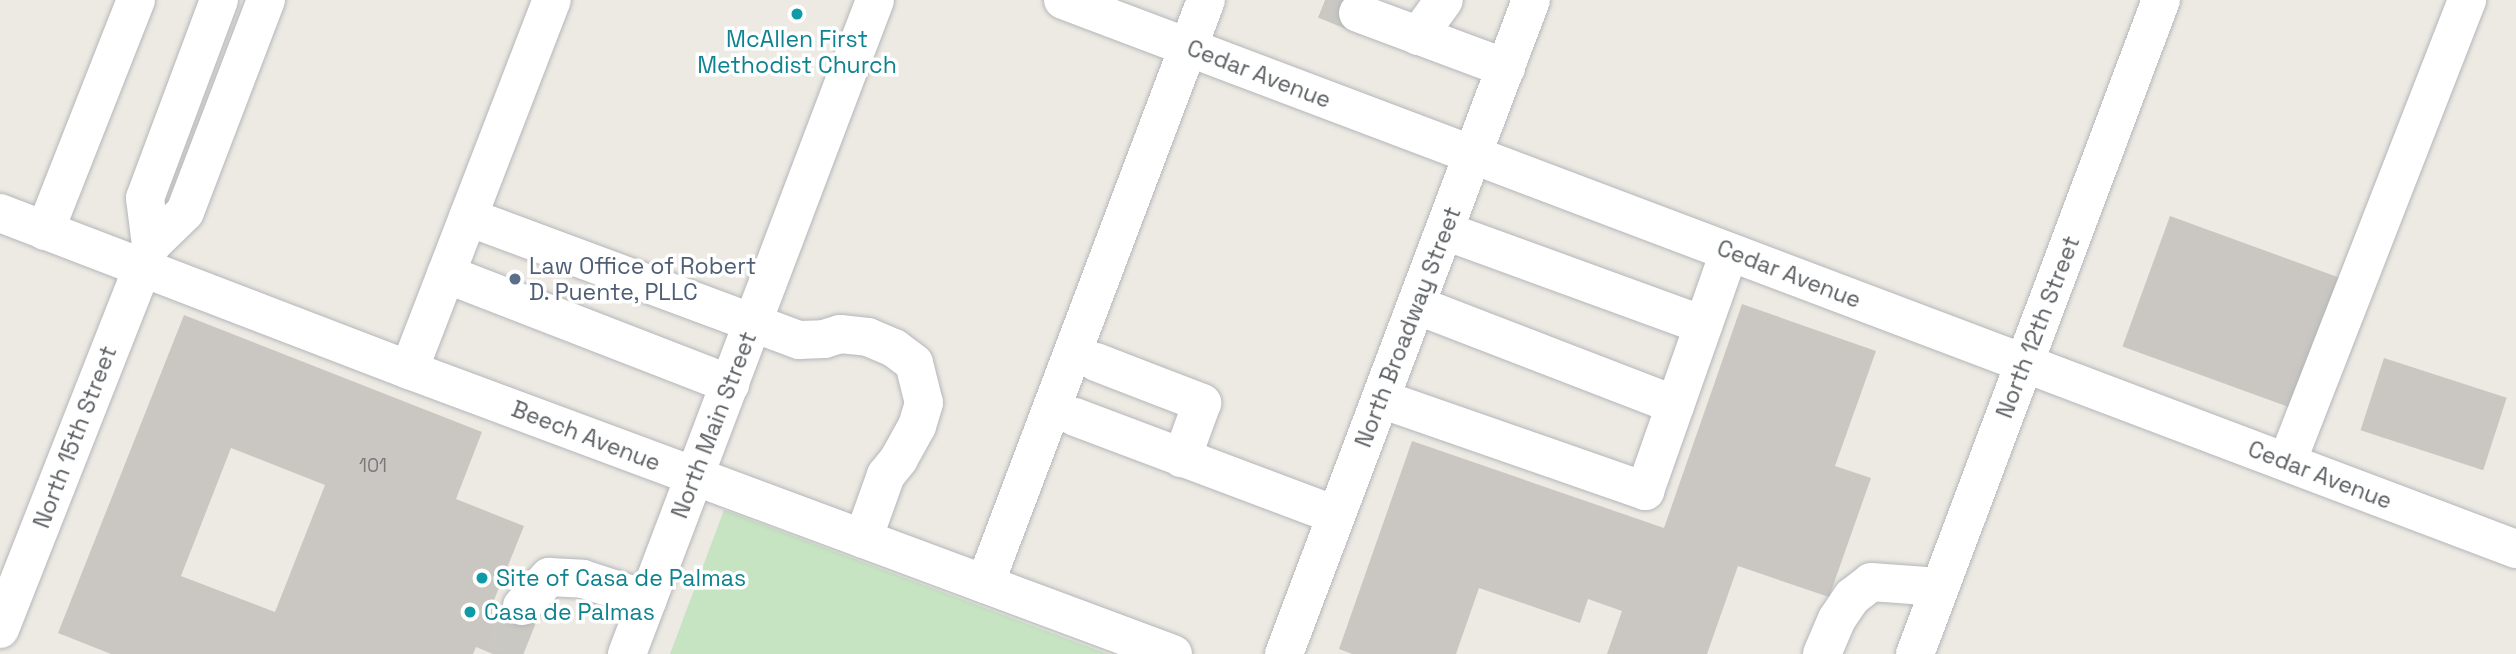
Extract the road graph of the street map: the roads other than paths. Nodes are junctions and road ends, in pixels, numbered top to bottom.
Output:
1 (136, 0) edge
2 (219, 0) edge
3 (266, 0) edge
4 (552, 0) edge
5 (875, 0) edge
6 (1063, 0) edge
7 (1206, 0) edge
8 (1444, 0) edge
9 (1531, 0) edge
10 (2161, 0) edge
11 (2467, 0) edge
12 (1358, 13) tunnel mouth
13 (1418, 36) junction
14 (1189, 48) junction
15 (1506, 68) junction
16 (1473, 155) junction
17 (0, 213) edge
18 (468, 217) junction
19 (45, 231) junction
20 (1445, 231) junction
21 (1729, 251) junction
22 (146, 257) junction
23 (446, 274) junction
24 (1416, 305) junction
25 (752, 324) junction
26 (1703, 325) junction
27 (1096, 362) dead end
28 (2024, 363) junction
29 (409, 370) junction
30 (730, 384) junction
31 (1381, 399) junction
32 (1675, 405) junction
33 (1075, 417) dead end
34 (1181, 458) junction
35 (2287, 462) junction
36 (695, 477) junction
37 (1336, 515) junction
38 (863, 539) junction
39 (2516, 549) edge
40 (985, 584) junction
41 (1940, 587) junction
42 (648, 600) junction
43 (522, 606) tunnel mouth
44 (0, 637) edge
45 (627, 654) edge
46 (1173, 654) edge
47 (1284, 654) edge
48 (1822, 654) edge
49 (1915, 654) edge

1 - 19 street
2 - 22 street, North 15th Street
3 - 22 street, North 15th Street
4 - 18 street
5 - 25 street, North Main Street
6 - 14 street, Cedar Avenue
7 - 14 street
8 - 13 street
9 - 15 street, North Broadway Street
10 - 28 street, North 12th Street
11 - 35 street
12 - 13 street
13 - 15 street
14 - 16 street, Cedar Avenue
14 - 40 street
15 - 16 street, North Broadway Street
16 - 20 street, North Broadway Street
16 - 21 street, Cedar Avenue
17 - 19 street, Beech Avenue
18 - 23 street
18 - 25 street
19 - 22 street, Beech Avenue
20 - 24 street, North Broadway Street
20 - 26 street
21 - 26 street
21 - 28 street, Cedar Avenue
22 - 29 street, Beech Avenue
22 - 44 street, North 15th Street
23 - 29 street
23 - 30 street
24 - 31 street, North Broadway Street
24 - 32 street
25 - 30 street, North Main Street
25 - 38 street
26 - 32 street
27 - 34 street
28 - 35 street, Cedar Avenue
28 - 41 street, North 12th Street
29 - 36 street, Beech Avenue
30 - 36 street, North Main Street
31 - 32 street
31 - 37 street, North Broadway Street
33 - 34 street
34 - 37 street
35 - 39 street, Cedar Avenue
36 - 38 street, Beech Avenue
36 - 42 street, North Main Street
37 - 47 street, North Broadway Street
38 - 40 street, Beech Avenue
40 - 46 street, Beech Avenue
41 - 48 street
41 - 49 street, North 12th Street
42 - 43 street
42 - 45 street, North Main Street

